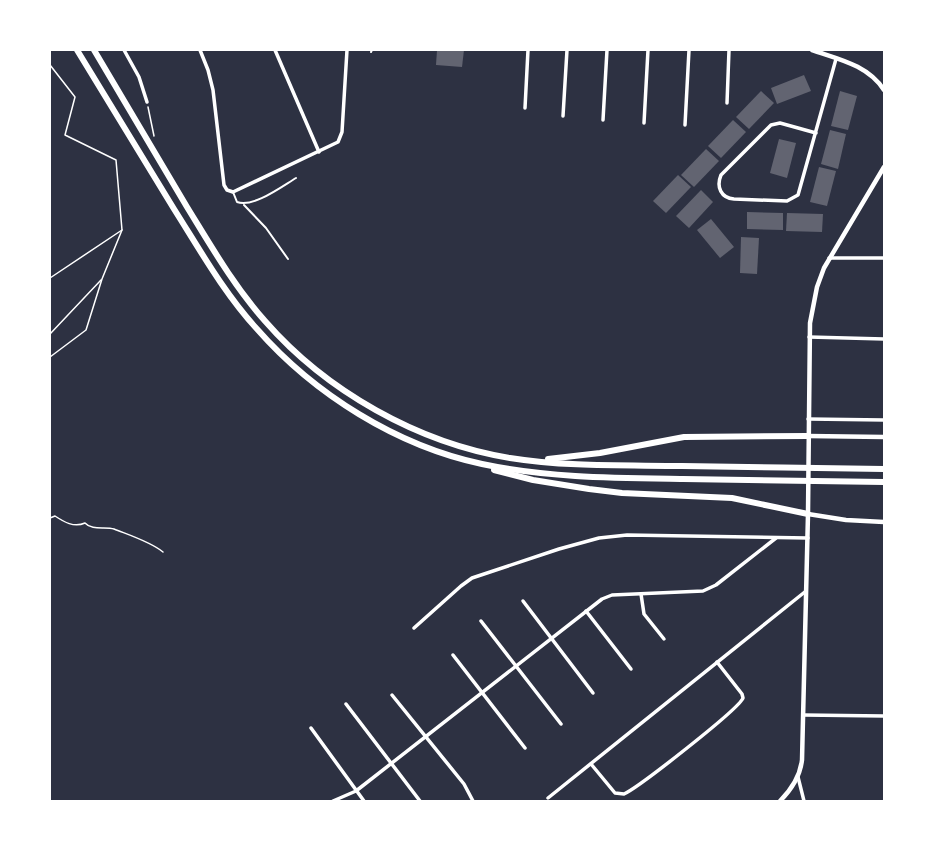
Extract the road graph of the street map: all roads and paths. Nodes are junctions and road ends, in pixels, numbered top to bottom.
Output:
1 (76, 50) edge
2 (94, 50) edge
3 (124, 50) edge
4 (200, 50) edge
5 (274, 50) edge
6 (347, 50) edge
7 (528, 50) edge
8 (567, 50) edge
9 (607, 50) edge
10 (648, 50) edge
11 (689, 50) edge
12 (729, 50) edge
13 (812, 50) edge
14 (836, 59) junction
15 (50, 65) edge
16 (884, 90) edge
17 (147, 102) joint
18 (727, 103) dead end
19 (525, 108) dead end
20 (563, 116) dead end
21 (603, 120) dead end
22 (644, 124) dead end
23 (685, 124) dead end
24 (816, 133) junction
25 (155, 139) dead end
26 (319, 152) junction
27 (884, 167) edge
28 (296, 178) dead end
29 (233, 192) junction
30 (244, 204) junction
31 (122, 230) junction
32 (828, 258) junction
33 (884, 258) edge
34 (288, 259) dead end
35 (50, 278) edge
36 (102, 279) junction
37 (50, 334) edge
38 (809, 337) junction
39 (884, 339) edge
40 (50, 356) edge
41 (808, 419) junction
42 (884, 420) edge
43 (808, 436) junction
44 (884, 437) edge
45 (528, 461) junction
46 (480, 464) junction
47 (884, 469) edge
48 (884, 482) edge
49 (808, 514) junction
50 (50, 518) edge
51 (884, 522) edge
52 (776, 538) junction
53 (808, 538) junction
54 (163, 552) dead end
55 (806, 591) junction
56 (641, 594) junction
57 (523, 601) dead end
58 (586, 611) junction
59 (481, 621) dead end
60 (414, 628) dead end
61 (551, 638) junction
62 (664, 639) dead end
63 (453, 655) dead end
64 (717, 662) junction
65 (516, 666) junction
66 (631, 669) dead end
67 (482, 692) junction
68 (593, 693) dead end
69 (392, 695) dead end
70 (346, 704) dead end
71 (803, 715) junction
72 (884, 716) edge
73 (561, 724) dead end
74 (311, 728) dead end
75 (426, 736) junction
76 (525, 748) dead end
77 (391, 763) junction
78 (591, 764) junction
79 (798, 777) junction
80 (356, 791) junction
81 (548, 798) dead end
82 (333, 801) edge
83 (364, 801) edge
84 (420, 801) edge
85 (473, 801) edge
86 (780, 801) edge
87 (804, 801) edge

1 - 46 highway
2 - 45 highway
3 - 17 street
4 - 29 street
5 - 26 street
6 - 26 street
7 - 19 street
8 - 20 street
9 - 21 street
10 - 22 street
11 - 23 street
12 - 18 street
13 - 14 street
14 - 16 street
14 - 24 street
15 - 31 path
17 - 25 path
24 - 24 street
26 - 29 street
27 - 32 street
28 - 30 lane
29 - 30 lane
30 - 34 lane
31 - 35 path
31 - 36 path
32 - 33 street
32 - 38 street
36 - 37 path
36 - 40 path
38 - 39 street
38 - 41 street
41 - 42 street
41 - 43 street
43 - 44 street
43 - 45 highway
43 - 49 street
45 - 47 highway
46 - 48 highway
46 - 49 highway
49 - 51 street
49 - 53 street
50 - 54 path
52 - 53 street
52 - 56 street
52 - 60 street
53 - 55 street
55 - 64 street
55 - 71 street
56 - 58 street
56 - 62 street
57 - 61 street
58 - 61 street
58 - 66 street
59 - 65 street
61 - 65 street
61 - 68 street
63 - 67 street
64 - 78 street
64 - 78 street
65 - 67 street
65 - 73 street
67 - 75 street
67 - 76 street
69 - 75 street
70 - 77 street
71 - 72 street
71 - 79 street
74 - 80 street
75 - 77 street
75 - 85 street
77 - 80 street
77 - 84 street
78 - 81 street
79 - 86 street
79 - 87 street
80 - 82 street
80 - 83 street

